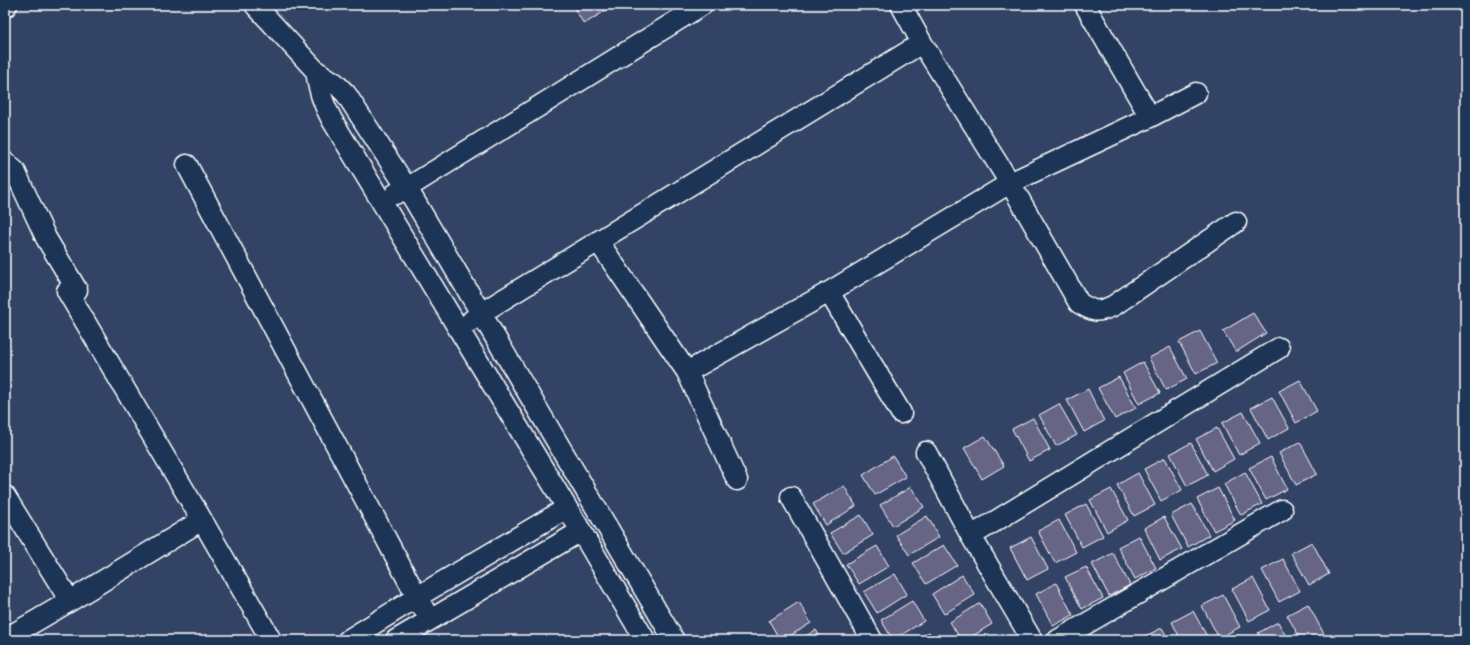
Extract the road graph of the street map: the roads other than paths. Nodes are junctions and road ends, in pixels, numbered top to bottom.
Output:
1 (255, 5) edge
2 (702, 5) edge
3 (901, 5) edge
4 (1085, 5) edge
5 (922, 43) junction
6 (316, 71) junction
7 (1196, 93) dead end
8 (1150, 117) junction
9 (5, 162) edge
10 (187, 165) dead end
11 (1010, 183) junction
12 (407, 188) junction
13 (381, 201) junction
14 (1236, 222) dead end
15 (598, 241) junction
16 (829, 292) junction
17 (481, 313) junction
18 (460, 330) junction
19 (1279, 348) dead end
20 (687, 372) junction
21 (901, 413) dead end
22 (926, 452) dead end
23 (737, 480) dead end
24 (5, 496) edge
25 (791, 497) dead end
26 (594, 505) junction
27 (1282, 510) dead end
28 (573, 519) junction
29 (202, 520) junction
30 (971, 536) junction
31 (417, 597) junction
32 (70, 601) junction
33 (430, 620) junction
34 (5, 640) edge
35 (271, 640) edge
36 (348, 640) edge
37 (396, 640) edge
38 (645, 640) edge
39 (674, 640) edge
40 (872, 640) edge
41 (1032, 640) edge
42 (1058, 640) edge

1 - 6 street
2 - 12 street
3 - 5 street
4 - 8 street
5 - 11 street
5 - 15 street
6 - 12 street
6 - 13 street
7 - 8 street
8 - 11 street
9 - 29 street
10 - 31 street
11 - 14 street
11 - 16 street
12 - 13 street
12 - 17 street
13 - 18 street
15 - 17 street
15 - 20 street
16 - 20 street
16 - 21 street
17 - 18 street
17 - 26 street
18 - 28 street
19 - 30 street
20 - 23 street
22 - 30 street
24 - 32 street
25 - 40 street
26 - 28 street
26 - 39 street
27 - 42 street
28 - 31 street
28 - 33 street
28 - 38 street
29 - 32 street
29 - 35 street
30 - 41 street
31 - 33 street
31 - 36 street
32 - 34 street
33 - 37 street

